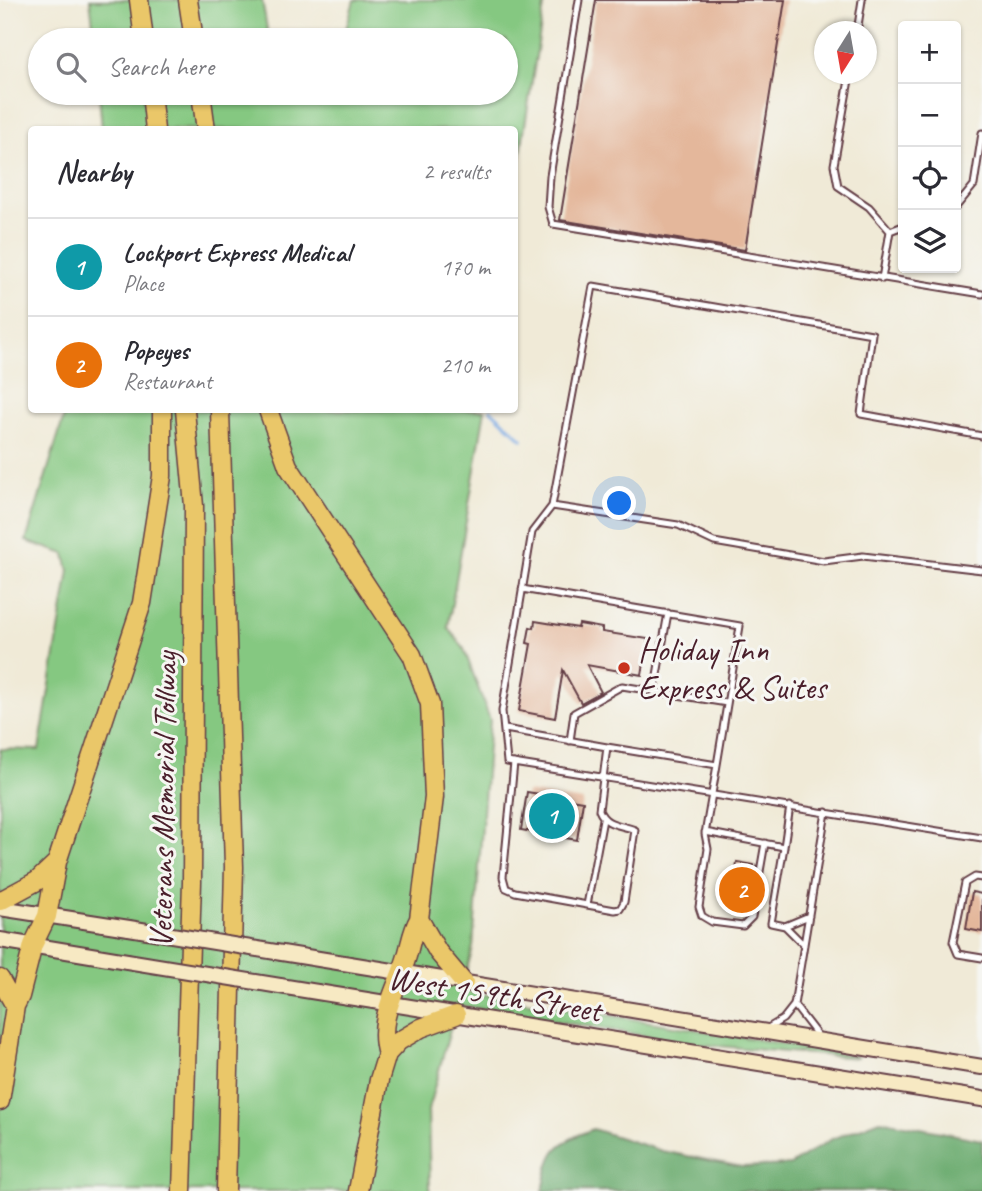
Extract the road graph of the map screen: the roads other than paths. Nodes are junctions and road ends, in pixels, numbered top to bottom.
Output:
1 (139, 0) edge
2 (188, 0) edge
3 (579, 0) edge
4 (862, 0) edge
5 (859, 21) edge
6 (142, 28) edge
7 (192, 28) edge
8 (848, 84) edge
9 (152, 105) edge
10 (203, 105) edge
11 (155, 126) edge
12 (205, 126) edge
13 (982, 133) edge
14 (961, 201) edge
15 (898, 228) edge
16 (890, 231) junction
17 (882, 279) junction
18 (982, 294) edge
19 (162, 413) edge
20 (185, 413) edge
21 (220, 413) edge
22 (269, 413) edge
23 (982, 436) edge
24 (552, 506) junction
25 (982, 570) edge
26 (522, 589) junction
27 (668, 613) junction
28 (654, 691) junction
29 (727, 704) junction
30 (505, 729) junction
31 (570, 741) junction
32 (607, 747) junction
33 (514, 763) junction
34 (717, 765) junction
35 (603, 777) junction
36 (711, 794) junction
37 (790, 806) junction
38 (826, 812) junction
39 (603, 818) junction
40 (705, 832) junction
41 (982, 838) edge
42 (765, 843) junction
43 (784, 847) junction
44 (57, 862) junction
45 (982, 878) edge
46 (0, 901) edge
47 (587, 905) junction
48 (0, 908) edge
49 (47, 916) junction
50 (809, 916) junction
51 (419, 919) junction
52 (785, 926) junction
53 (0, 940) edge
54 (33, 945) junction
55 (804, 945) junction
56 (982, 958) edge
57 (400, 973) junction
58 (0, 979) edge
59 (464, 983) junction
60 (388, 1004) junction
61 (794, 1005) junction
62 (15, 1006) junction
63 (456, 1014) junction
64 (762, 1032) junction
65 (823, 1041) junction
66 (387, 1054) junction
67 (982, 1067) edge
68 (982, 1099) edge
69 (0, 1101) edge
70 (181, 1191) edge
71 (226, 1191) edge
72 (358, 1191) edge

1 - 6 highway
2 - 7 highway
3 - 17 lane
4 - 5 lane
8 - 16 lane
9 - 11 highway
10 - 12 highway
13 - 14 lane
15 - 16 lane
16 - 17 lane
17 - 18 lane
19 - 44 highway
20 - 70 highway, Veterans Memorial Tollway
21 - 71 highway, Veterans Memorial Tollway
22 - 51 highway
23 - 24 lane
24 - 25 lane
24 - 26 lane
26 - 27 lane
26 - 30 lane
27 - 28 lane
27 - 29 lane
28 - 29 lane
28 - 31 lane
29 - 34 lane
30 - 31 lane
30 - 33 lane
31 - 32 lane
32 - 34 lane
32 - 35 lane
33 - 35 lane
33 - 47 lane
34 - 36 lane
35 - 36 lane
35 - 39 lane
36 - 37 lane
36 - 40 lane
37 - 38 lane
37 - 43 lane
38 - 41 lane
38 - 50 lane
39 - 47 lane
39 - 47 lane
40 - 42 lane
40 - 42 lane
42 - 43 lane
43 - 52 lane
44 - 46 highway
44 - 49 highway
45 - 56 lane
48 - 49 main road, West 159th Street
49 - 54 highway
49 - 57 main road, West 159th Street, bridge
50 - 52 lane
50 - 55 lane
51 - 57 highway
51 - 59 highway
52 - 55 lane
53 - 54 main road, West 159th Street
54 - 60 main road, West 159th Street, bridge
54 - 62 highway
55 - 61 lane
57 - 59 main road, West 159th Street
57 - 60 highway
58 - 62 highway
59 - 64 main road, West 159th Street
60 - 63 main road, West 159th Street
60 - 66 highway
61 - 64 lane
61 - 65 lane
62 - 69 highway
63 - 66 highway
63 - 68 main road, West 159th Street
64 - 65 main road, West 159th Street
65 - 67 main road, West 159th Street
66 - 72 highway

